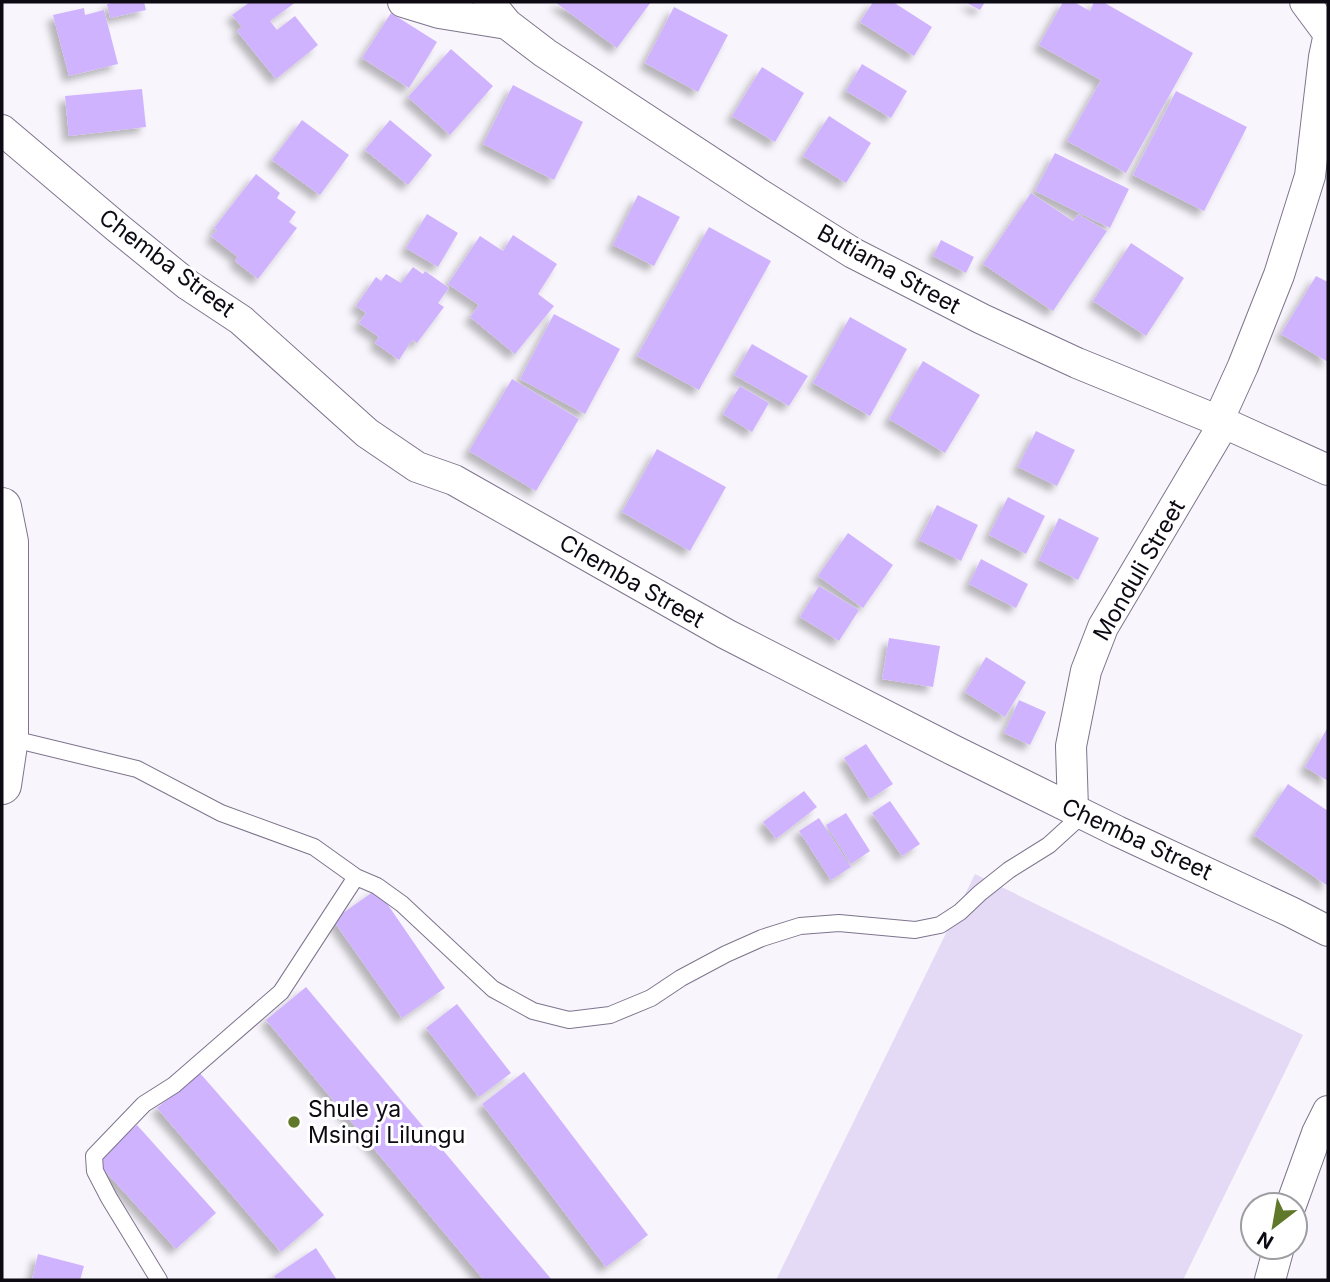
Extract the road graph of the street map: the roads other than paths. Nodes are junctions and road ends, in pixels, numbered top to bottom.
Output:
1 (403, 2) edge
2 (1304, 2) edge
3 (497, 10) edge
4 (1328, 36) edge
5 (2, 130) edge
6 (1221, 422) junction
7 (1328, 470) edge
8 (2, 507) edge
9 (9, 738) junction
10 (2, 785) edge
11 (1078, 812) junction
12 (356, 877) junction
13 (1328, 931) edge
14 (1328, 1111) edge
15 (1296, 1191) edge
16 (1275, 1261) edge
17 (159, 1280) edge
18 (1270, 1280) edge

1 - 3 street
2 - 4 street
3 - 6 street, Butiama Street
4 - 6 street, Monduli Street
5 - 11 street, Chemba Street
6 - 7 street, Butiama Street
6 - 11 street, Monduli Street
8 - 9 main road
9 - 10 main road
9 - 12 lane
11 - 12 lane
11 - 13 street, Chemba Street
12 - 17 lane
14 - 15 street
16 - 18 street

